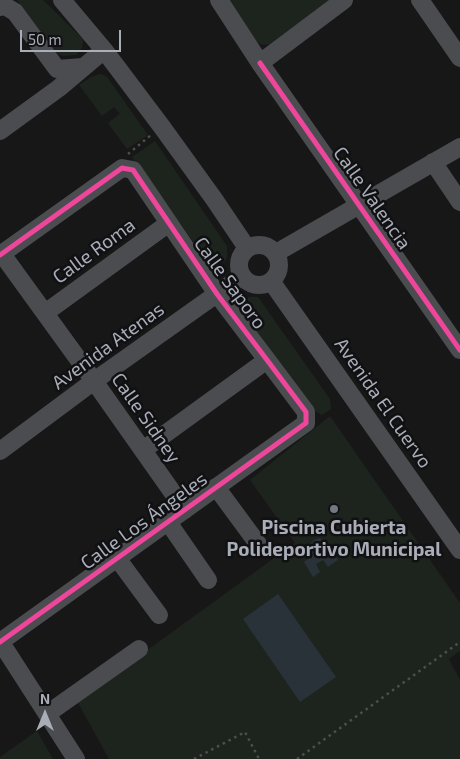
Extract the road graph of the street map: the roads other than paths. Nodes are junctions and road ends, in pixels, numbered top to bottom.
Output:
1 (62, 0) edge
2 (219, 0) edge
3 (344, 0) edge
4 (420, 0) edge
5 (0, 6) edge
6 (104, 50) junction
7 (460, 58) edge
8 (260, 64) junction
9 (83, 68) junction
10 (57, 69) junction
11 (59, 88) junction
12 (0, 131) edge
13 (460, 147) edge
14 (433, 162) junction
15 (460, 202) edge
16 (359, 205) junction
17 (169, 223) junction
18 (247, 248) junction
19 (276, 253) junction
20 (1, 254) edge
21 (242, 276) junction
22 (271, 281) junction
23 (217, 294) junction
24 (45, 313) junction
25 (460, 350) edge
26 (267, 360) junction
27 (94, 381) junction
28 (306, 423) joint
29 (143, 450) junction
30 (0, 452) edge
31 (216, 487) junction
32 (185, 510) junction
33 (168, 522) junction
34 (258, 544) dead end
35 (460, 550) edge
36 (117, 558) junction
37 (208, 580) dead end
38 (159, 615) dead end
39 (0, 642) edge
40 (139, 649) dead end
41 (47, 714) junction
42 (76, 759) edge

1 - 6 street
2 - 8 street, Calle Valencia
3 - 8 street
4 - 7 street
5 - 10 street
6 - 9 street
6 - 18 street
8 - 16 street, Calle Valencia
9 - 10 street
9 - 11 street
10 - 11 street
11 - 12 street
13 - 14 street
14 - 15 street
14 - 16 street
16 - 19 street
16 - 25 street, Calle Valencia
17 - 20 street, Calle Saporo
17 - 23 street, Calle Saporo
17 - 24 street, Calle Roma
18 - 19 street
18 - 21 street
19 - 22 street
20 - 24 street, Calle Sidney
21 - 22 street
21 - 23 street, Avenida Atenas
22 - 35 street, Avenida El Cuervo
23 - 26 street, Calle Saporo
23 - 27 street, Avenida Atenas
24 - 27 street, Calle Sidney
26 - 28 street, Calle Saporo
26 - 29 street
27 - 29 street, Calle Sidney
27 - 30 street, Avenida Atenas
28 - 31 street, Calle Los Ángeles
29 - 32 street, Calle Sidney
31 - 32 street, Calle Los Ángeles
31 - 34 street, Calle Los Ángeles
32 - 33 street, Calle Los Ángeles
33 - 36 street, Calle Los Ángeles
33 - 37 street, Calle Los Ángeles
36 - 38 street, Calle Los Ángeles
36 - 39 street, Calle Los Ángeles
39 - 41 street
40 - 41 street
41 - 42 street

